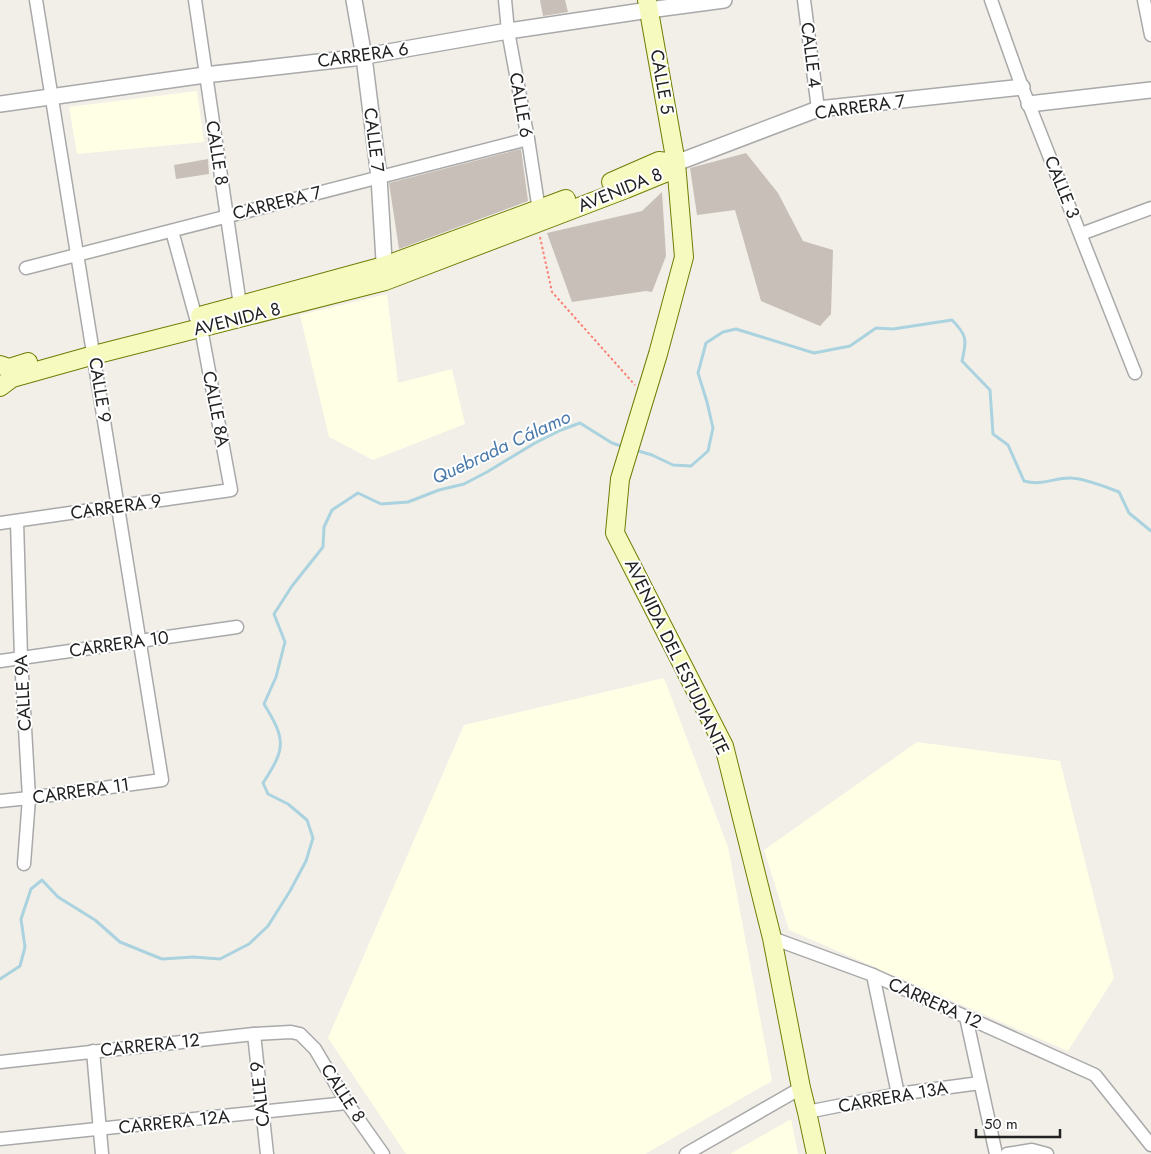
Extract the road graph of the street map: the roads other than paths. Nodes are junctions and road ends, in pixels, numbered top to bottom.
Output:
1 (36, 0) edge
2 (194, 0) edge
3 (354, 0) edge
4 (505, 0) edge
5 (724, 0) edge
6 (804, 0) edge
7 (991, 0) edge
8 (1144, 0) edge
9 (648, 5) edge
10 (508, 31) junction
11 (1151, 34) edge
12 (364, 56) junction
13 (205, 75) junction
14 (1022, 88) junction
15 (1151, 90) edge
16 (52, 98) junction
17 (0, 104) edge
18 (1029, 104) junction
19 (818, 109) junction
20 (528, 139) junction
21 (676, 163) junction
22 (379, 177) junction
23 (1151, 208) edge
24 (227, 216) junction
25 (538, 218) junction
26 (172, 231) junction
27 (1081, 234) junction
28 (77, 254) junction
29 (26, 268) dead end
30 (385, 273) junction
31 (240, 305) junction
32 (198, 323) junction
33 (93, 349) junction
34 (0, 365) edge
35 (1136, 373) dead end
36 (0, 387) edge
37 (231, 490) joint
38 (118, 506) junction
39 (17, 520) junction
40 (0, 523) edge
41 (238, 627) dead end
42 (140, 641) junction
43 (21, 658) junction
44 (0, 661) edge
45 (162, 780) joint
46 (29, 798) junction
47 (0, 801) edge
48 (24, 864) dead end
49 (772, 938) junction
50 (873, 975) junction
51 (966, 1017) junction
52 (254, 1034) junction
53 (300, 1034) joint
54 (93, 1051) junction
55 (0, 1062) edge
56 (980, 1083) junction
57 (800, 1088) junction
58 (898, 1094) junction
59 (347, 1103) junction
60 (807, 1112) junction
61 (262, 1113) junction
62 (100, 1129) junction
63 (0, 1139) edge
64 (1151, 1144) edge
65 (102, 1154) edge
66 (267, 1154) edge
67 (383, 1154) edge
68 (686, 1154) edge
69 (816, 1154) edge
70 (996, 1154) edge
71 (1007, 1154) edge
72 (1046, 1154) edge

1 - 16 street, CALLE 9
2 - 13 street, CALLE 8
3 - 12 street, CALLE 7
4 - 10 street, CALLE 6
5 - 9 street, CARRERA 6
6 - 19 street, CALLE 4
7 - 14 street, CALLE 3
8 - 11 street
9 - 10 street, CARRERA 6
9 - 21 main road, CALLE 5
10 - 12 street, CARRERA 6
10 - 20 street, CALLE 6
12 - 13 street, CARRERA 6
12 - 22 street, CALLE 7
13 - 16 street, CARRERA 6
13 - 24 street, CALLE 8
14 - 18 street, CALLE 3
14 - 19 street, CARRERA 7
15 - 18 street
16 - 17 street, CARRERA 6
16 - 28 street, CALLE 9
18 - 27 street, CALLE 3
19 - 21 street, CARRERA 7
20 - 22 street, CARRERA 7
20 - 25 street, CALLE 6
21 - 25 main road, AVENIDA 8
21 - 49 main road, AVENIDA DEL ESTUDIANTE
22 - 24 street, CARRERA 7
22 - 30 street, CALLE 7
23 - 27 street
24 - 26 street, CARRERA 7
24 - 31 street, CALLE 8
25 - 30 main road, AVENIDA 8
26 - 28 street, CARRERA 7
26 - 32 street, CALLE 8A
27 - 35 street, CALLE 3
28 - 29 street, CARRERA 7
28 - 33 street, CALLE 9
30 - 31 main road, AVENIDA 8
30 - 32 main road, AVENIDA 8
31 - 32 main road, AVENIDA 8
32 - 33 main road, AVENIDA 8
32 - 37 street, CALLE 8A
33 - 34 main road, AVENIDA 8
33 - 36 main road, AVENIDA 8
33 - 38 street, CALLE 9
37 - 38 street, CARRERA 9
38 - 39 street, CARRERA 9
38 - 42 street, CALLE 9
39 - 40 street, CARRERA 9
39 - 43 street, CALLE 9A
41 - 42 street, CARRERA 10
42 - 43 street, CARRERA 10
42 - 45 street, CALLE 9
43 - 44 street, CARRERA 10
43 - 46 street, CALLE 9A
45 - 46 street, CARRERA 11
46 - 47 street, CARRERA 11
46 - 48 street, CALLE 9A
49 - 50 street, CARRERA 12
49 - 57 main road, AVENIDA DEL ESTUDIANTE
50 - 51 street, CARRERA 12
50 - 58 street
51 - 56 street
51 - 64 street, CARRERA 12
52 - 53 street, CARRERA 12
52 - 54 street, CARRERA 12
52 - 61 street, CALLE 9
53 - 59 street, CALLE 8
54 - 55 street, CARRERA 12
54 - 62 street
56 - 58 street, CARRERA 13A
56 - 70 street
57 - 60 main road, AVENIDA DEL ESTUDIANTE
57 - 68 street
58 - 60 street, CARRERA 13A
59 - 61 street, CARRERA 12A
59 - 67 street, CALLE 8
60 - 69 main road, AVENIDA DEL ESTUDIANTE
61 - 62 street, CARRERA 12A
61 - 66 street, CALLE 9
62 - 63 street, CARRERA 12A
62 - 65 street
71 - 72 street

